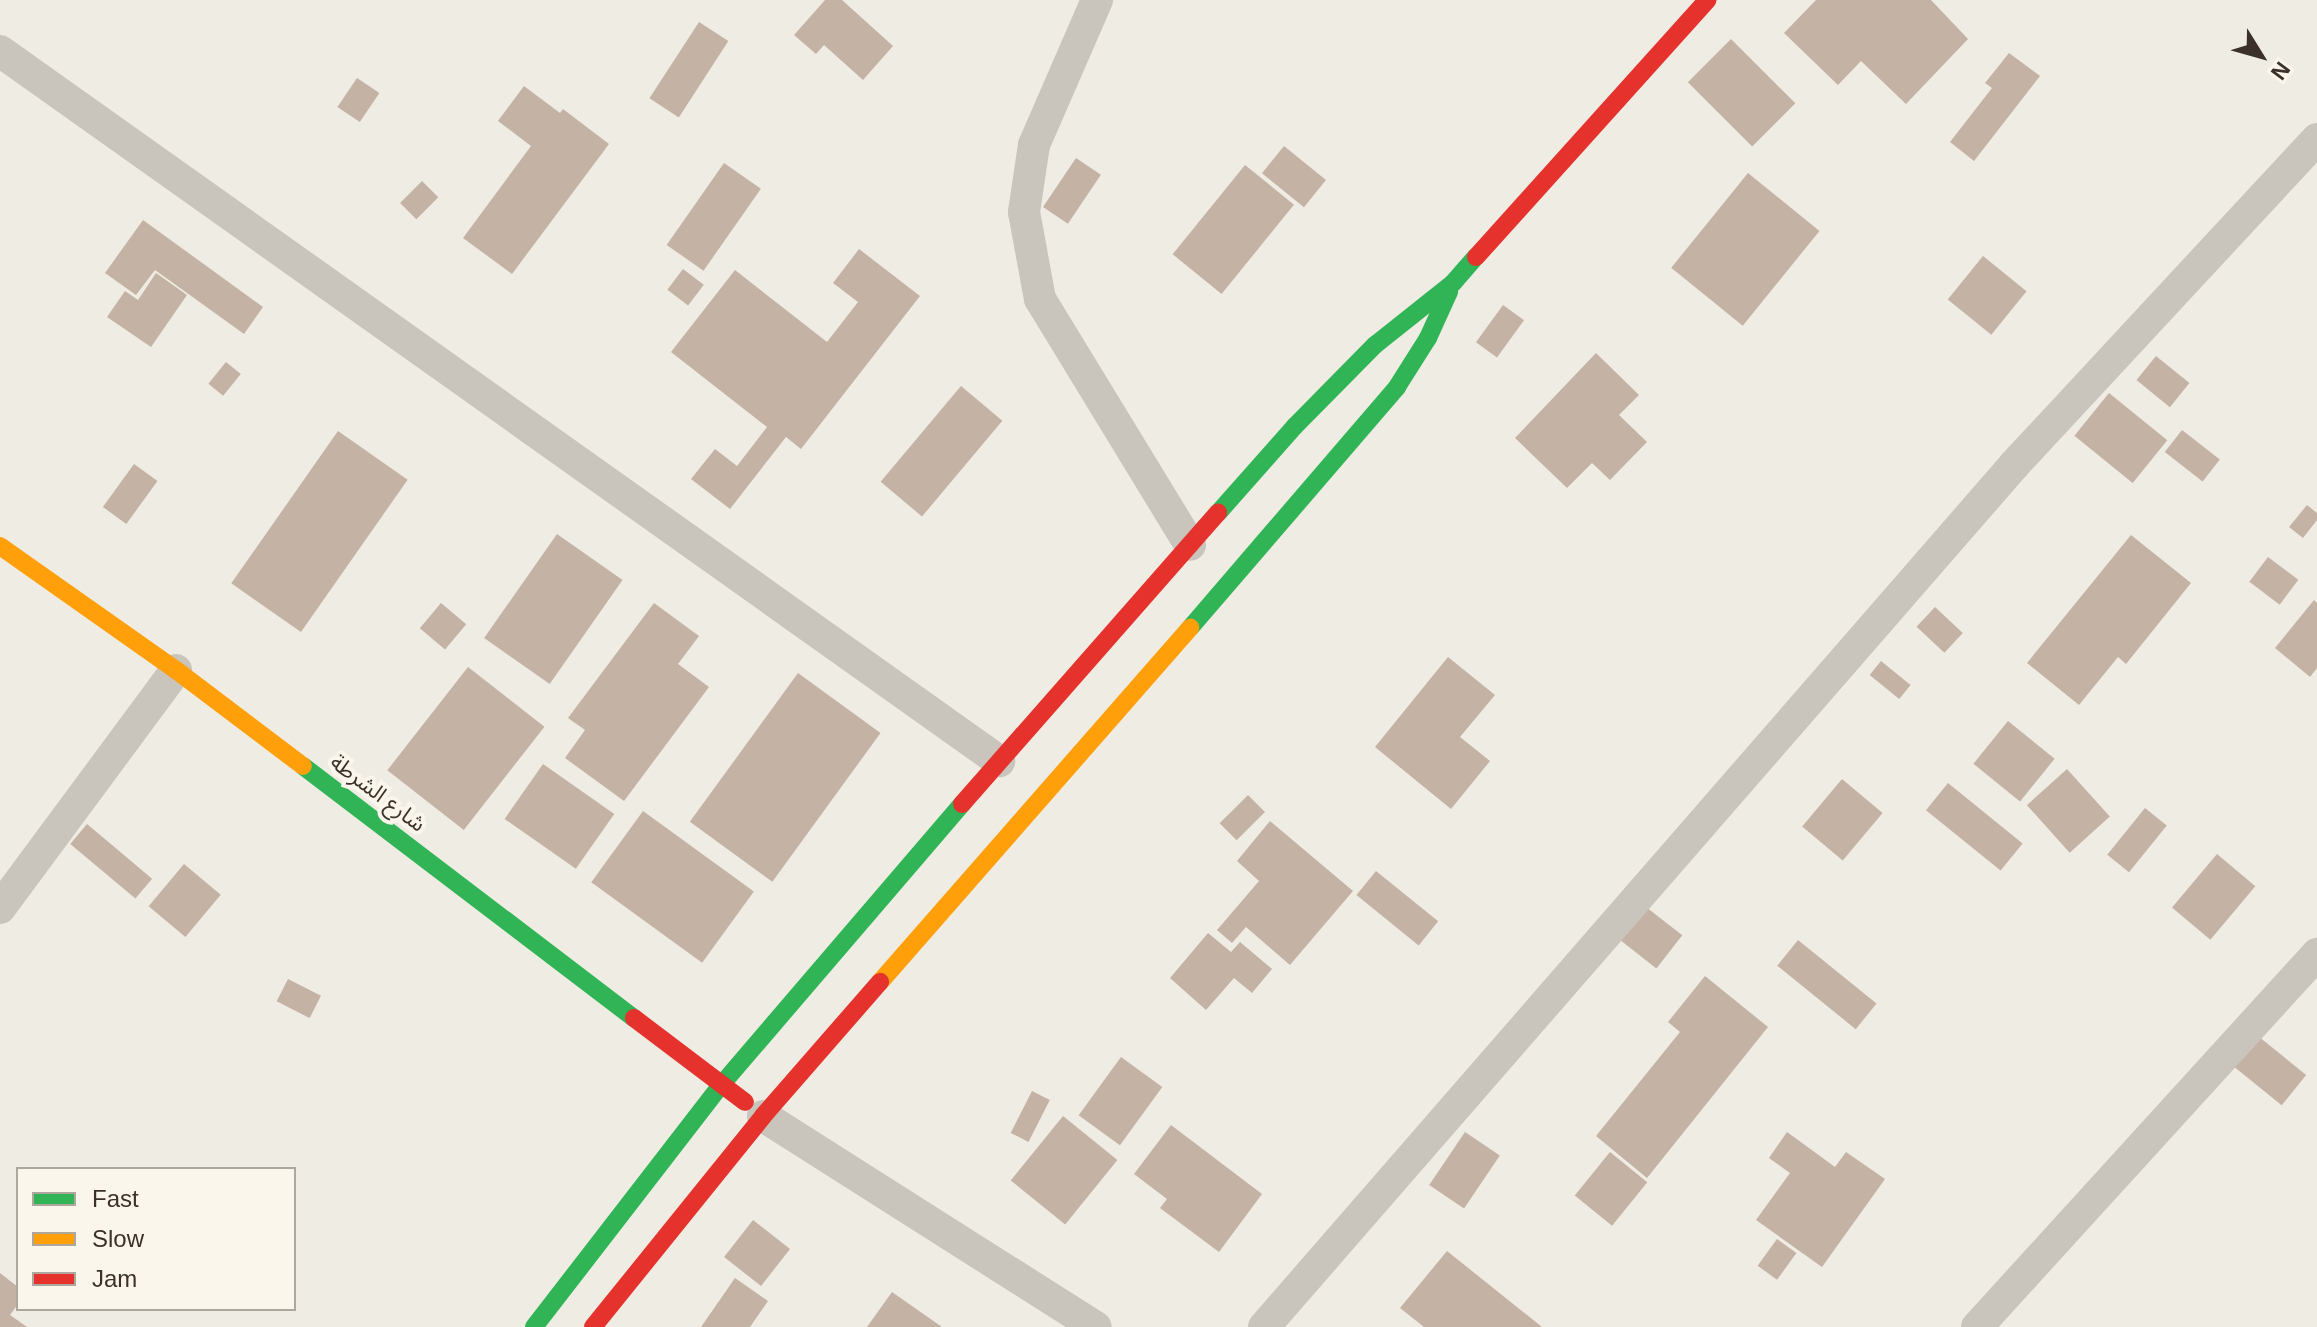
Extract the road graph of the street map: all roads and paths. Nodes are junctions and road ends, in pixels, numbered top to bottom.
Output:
1 (1097, 0) edge
2 (1707, 0) edge
3 (0, 51) edge
4 (2317, 139) edge
5 (1453, 283) junction
6 (1190, 545) junction
7 (0, 546) edge
8 (176, 670) junction
9 (999, 761) junction
10 (0, 908) edge
11 (2317, 954) edge
12 (722, 1084) junction
13 (763, 1116) junction
14 (534, 1327) edge
15 (593, 1327) edge
16 (1096, 1327) edge
17 (1264, 1327) edge
18 (1977, 1327) edge

1 - 6 street
2 - 5 main road
3 - 9 street
4 - 17 street
5 - 6 main road
5 - 13 main road
6 - 9 main road
7 - 8 main road, شارع الشرطة
8 - 10 street
8 - 12 main road, شارع الشرطة
9 - 12 main road
11 - 18 street
12 - 13 main road, شارع الشرطة
12 - 14 main road
13 - 15 main road
13 - 16 street

